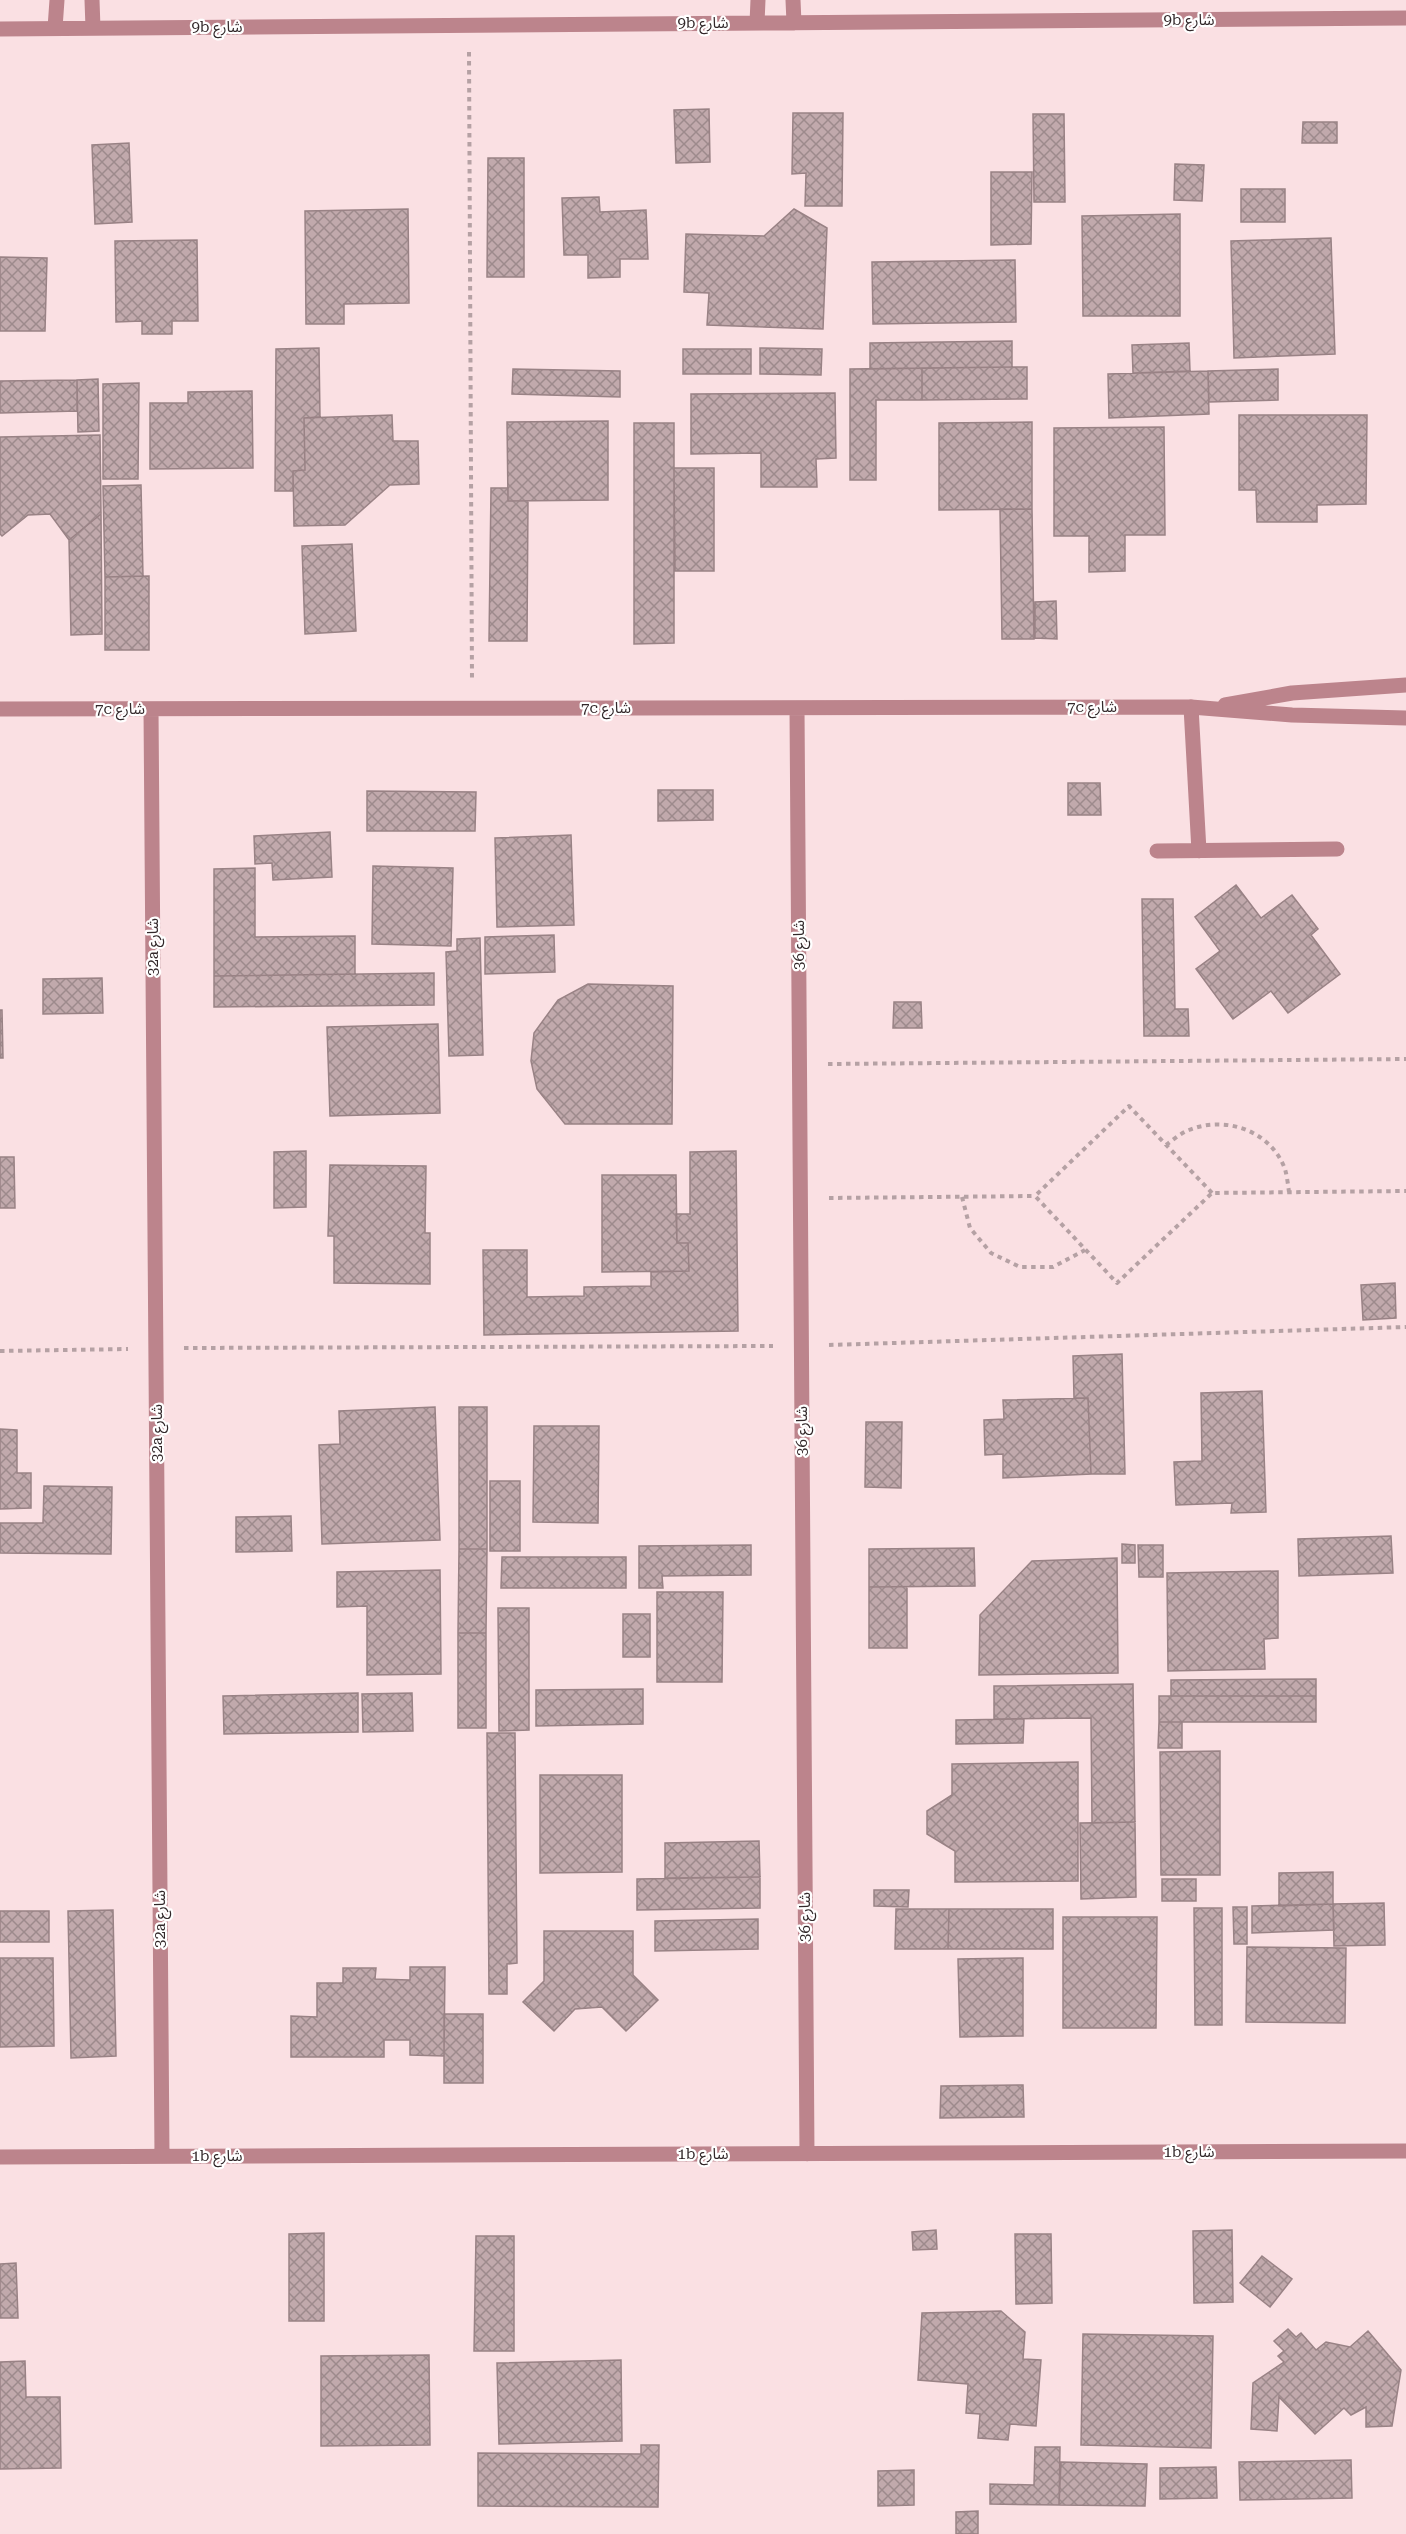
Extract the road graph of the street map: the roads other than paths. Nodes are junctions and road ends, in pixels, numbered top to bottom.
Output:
1 (57, 0) edge
2 (92, 0) edge
3 (758, 0) edge
4 (793, 0) edge
5 (1406, 18) edge
6 (757, 23) junction
7 (794, 23) junction
8 (55, 28) junction
9 (93, 28) junction
10 (0, 29) edge
11 (1406, 686) edge
12 (1191, 707) junction
13 (1213, 707) junction
14 (798, 708) junction
15 (151, 709) junction
16 (0, 710) edge
17 (1406, 718) edge
18 (1337, 849) dead end
19 (1157, 851) dead end
20 (1199, 851) junction
21 (1406, 2151) edge
22 (807, 2154) junction
23 (162, 2156) junction
24 (0, 2157) edge

1 - 8 street
2 - 9 street
3 - 6 street
4 - 7 street
5 - 7 street, 9b شارع
6 - 7 street, 9b شارع
6 - 9 street, 9b شارع
8 - 9 street, 9b شارع
8 - 10 street, 9b شارع
11 - 13 street, 7c شارع
12 - 13 street, 7c شارع
12 - 14 street, 7c شارع
12 - 20 street
13 - 17 street, 7c شارع
14 - 15 street, 7c شارع
14 - 22 street, شارع 36
15 - 16 street, 7c شارع
15 - 23 street, 32a شارع
18 - 20 street
19 - 20 street
21 - 22 street, 1b شارع
22 - 23 street, 1b شارع
23 - 24 street, 1b شارع

